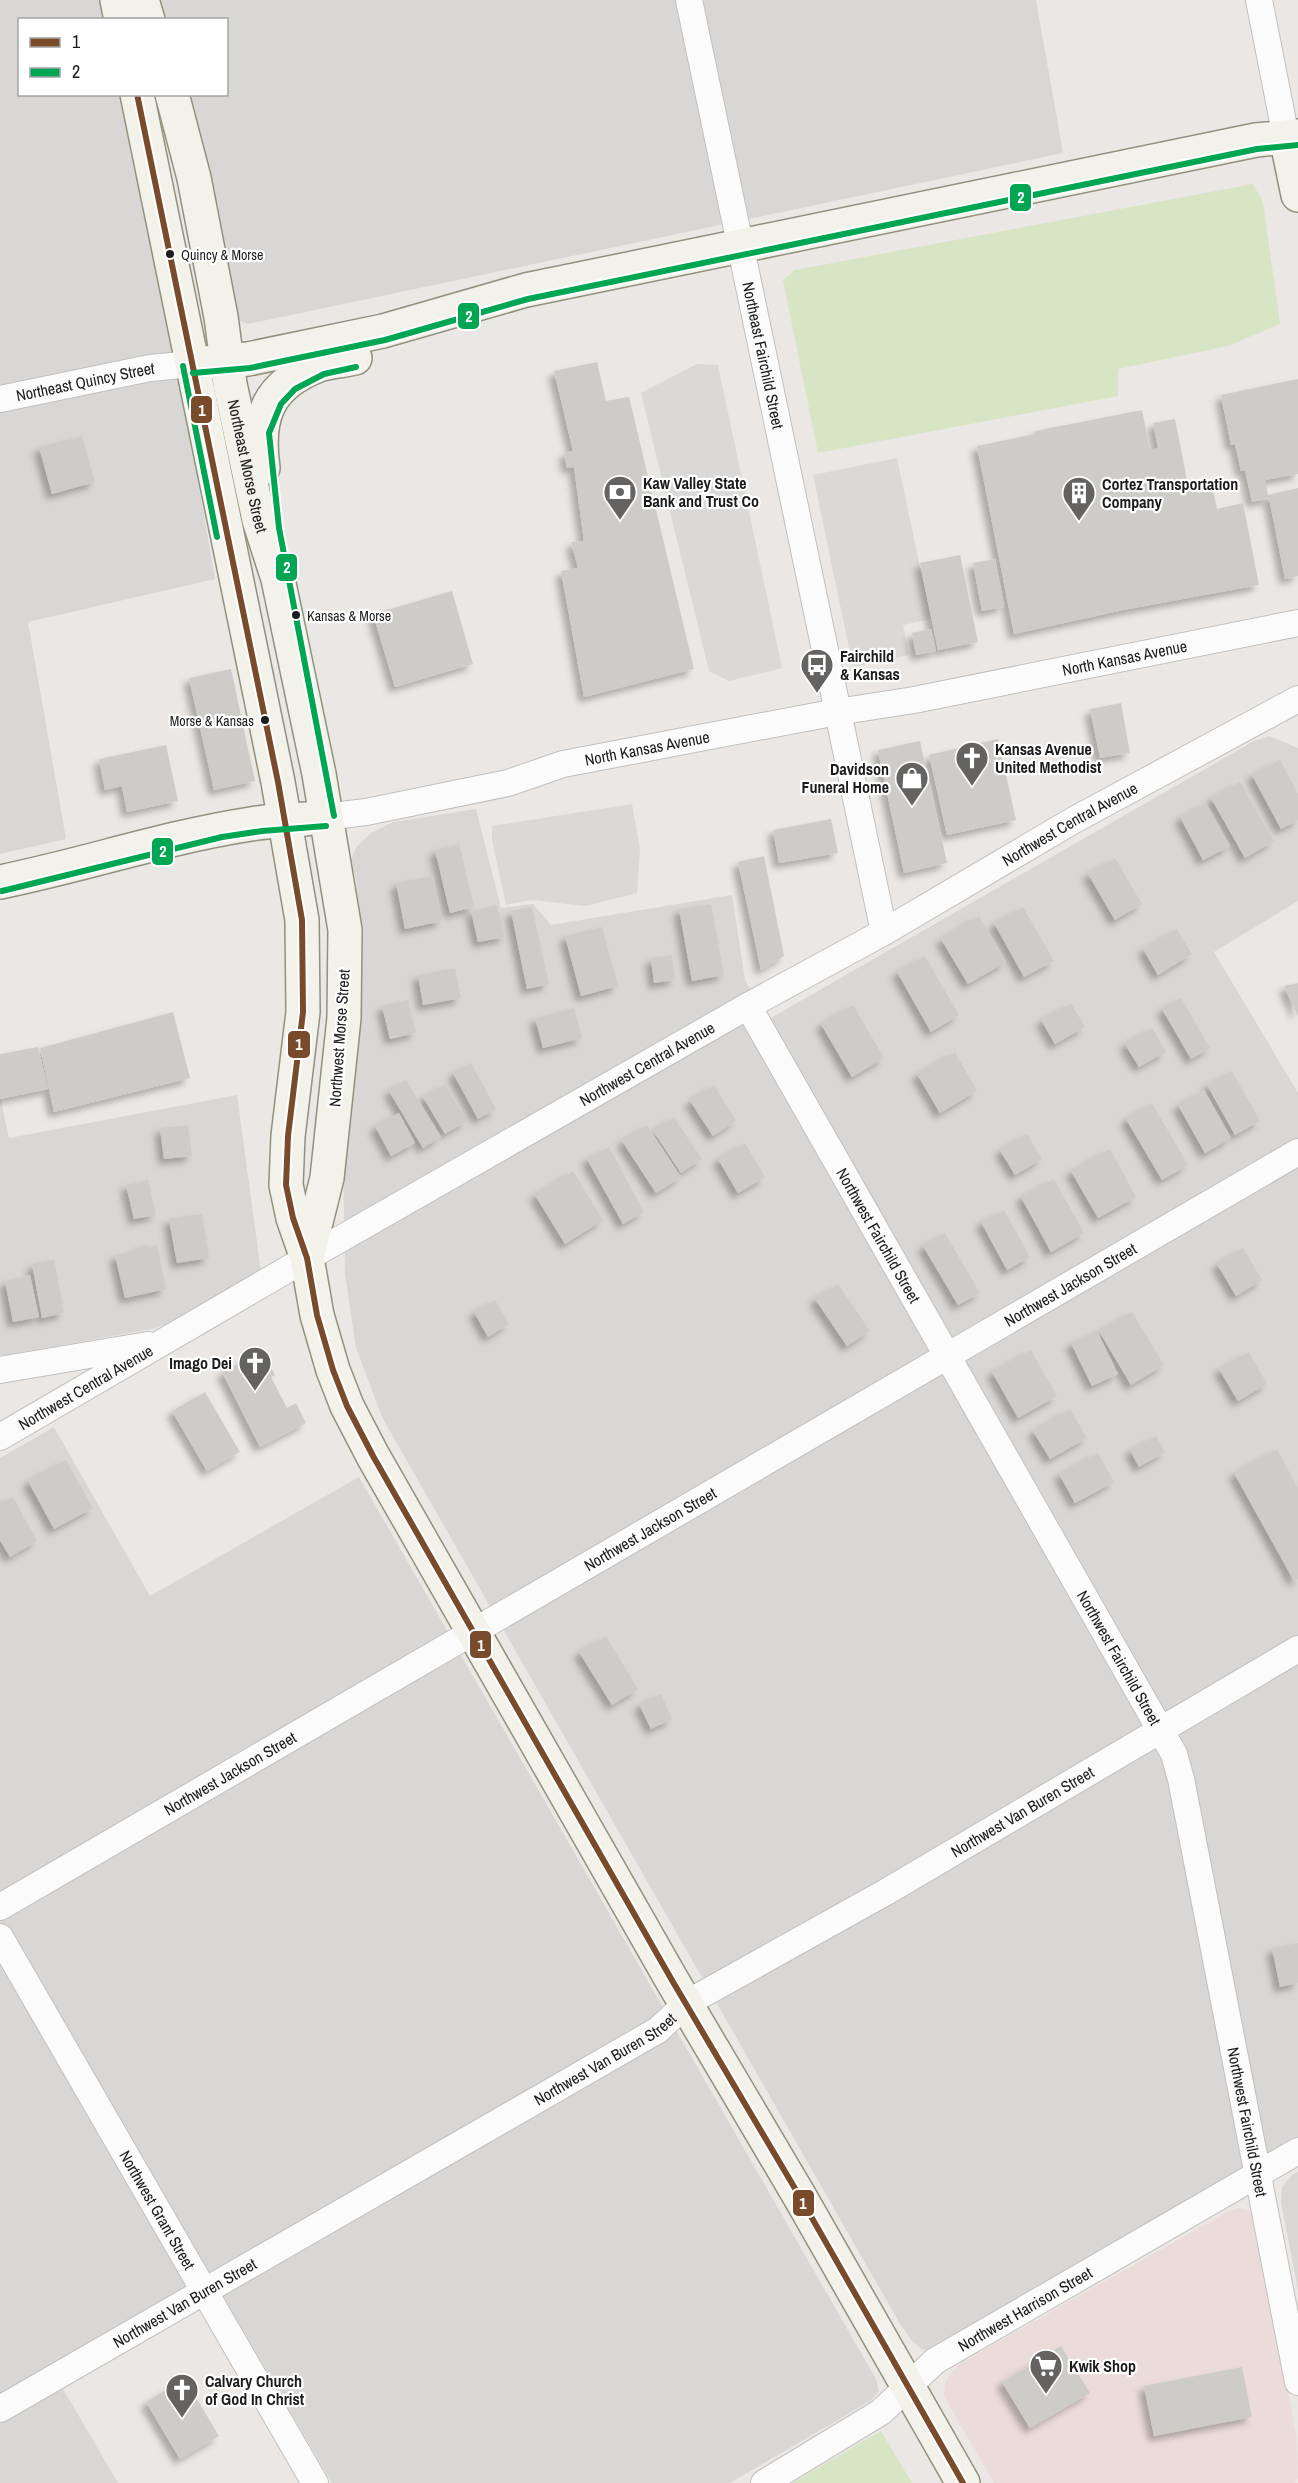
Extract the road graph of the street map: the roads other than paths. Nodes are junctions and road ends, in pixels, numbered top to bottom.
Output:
1 (117, 0) edge
2 (142, 0) edge
3 (689, 0) edge
4 (1259, 0) edge
5 (121, 18) edge
6 (147, 18) edge
7 (137, 96) edge
8 (173, 96) edge
9 (1292, 136) edge
10 (1298, 195) edge
11 (741, 246) junction
12 (479, 303) junction
13 (227, 360) junction
14 (192, 364) junction
15 (0, 399) edge
16 (278, 579) junction
17 (1298, 623) edge
18 (1298, 699) edge
19 (837, 712) junction
20 (325, 817) junction
21 (284, 821) junction
22 (0, 882) edge
23 (884, 932) junction
24 (748, 1006) junction
25 (1298, 1152) edge
26 (307, 1258) junction
27 (166, 1342) junction
28 (947, 1355) junction
29 (0, 1370) edge
30 (0, 1437) edge
31 (473, 1630) junction
32 (1298, 1649) edge
33 (1161, 1730) junction
34 (0, 1906) edge
35 (0, 1937) edge
36 (687, 2003) junction
37 (1298, 2151) edge
38 (1258, 2175) junction
39 (205, 2292) junction
40 (1298, 2382) edge
41 (908, 2388) junction
42 (0, 2409) edge
43 (315, 2483) edge
44 (764, 2483) edge
45 (963, 2483) edge

1 - 5 main road
2 - 6 main road
3 - 11 street, Northeast Fairchild Street
4 - 9 street
7 - 14 main road, Northeast Morse Street
8 - 13 main road
9 - 10 main road
9 - 11 main road, Northeast Quincy Street
11 - 12 main road, Northeast Quincy Street
11 - 19 street, Northeast Fairchild Street
12 - 13 main road, Northeast Quincy Street
12 - 16 main road
13 - 14 main road, Northeast Quincy Street
13 - 16 main road, Northeast Morse Street
14 - 15 street, Northeast Quincy Street
14 - 21 main road, Northeast Morse Street
16 - 20 main road, Northeast Morse Street
17 - 19 street, North Kansas Avenue
18 - 23 street, Northwest Central Avenue
19 - 20 street, North Kansas Avenue
19 - 23 street
20 - 21 main road, North Kansas Avenue
20 - 26 main road, Northwest Morse Street
21 - 22 main road, North Kansas Avenue
21 - 26 main road, Northwest Morse Street
23 - 24 street, Northwest Central Avenue
24 - 26 street, Northwest Central Avenue
24 - 28 street, Northwest Fairchild Street
25 - 28 street, Northwest Jackson Street
26 - 27 street, Northwest Central Avenue
26 - 31 main road, Northwest Morse Street
27 - 29 street
27 - 30 street, Northwest Central Avenue
28 - 31 street, Northwest Jackson Street
28 - 33 street, Northwest Fairchild Street
31 - 34 street, Northwest Jackson Street
31 - 36 main road, Northwest Morse Street
32 - 33 street, Northwest Van Buren Street
33 - 36 street, Northwest Van Buren Street
33 - 38 street, Northwest Fairchild Street
35 - 39 street, Northwest Grant Street
36 - 39 street, Northwest Van Buren Street
36 - 41 main road, Northwest Morse Street
37 - 38 street, Northwest Harrison Street
38 - 40 street, Northwest Fairchild Street
38 - 41 street, Northwest Harrison Street
39 - 42 street, Northwest Van Buren Street
39 - 43 street, Northwest Grant Street
41 - 44 street, Northwest Harrison Street
41 - 45 main road, Northwest Morse Street

